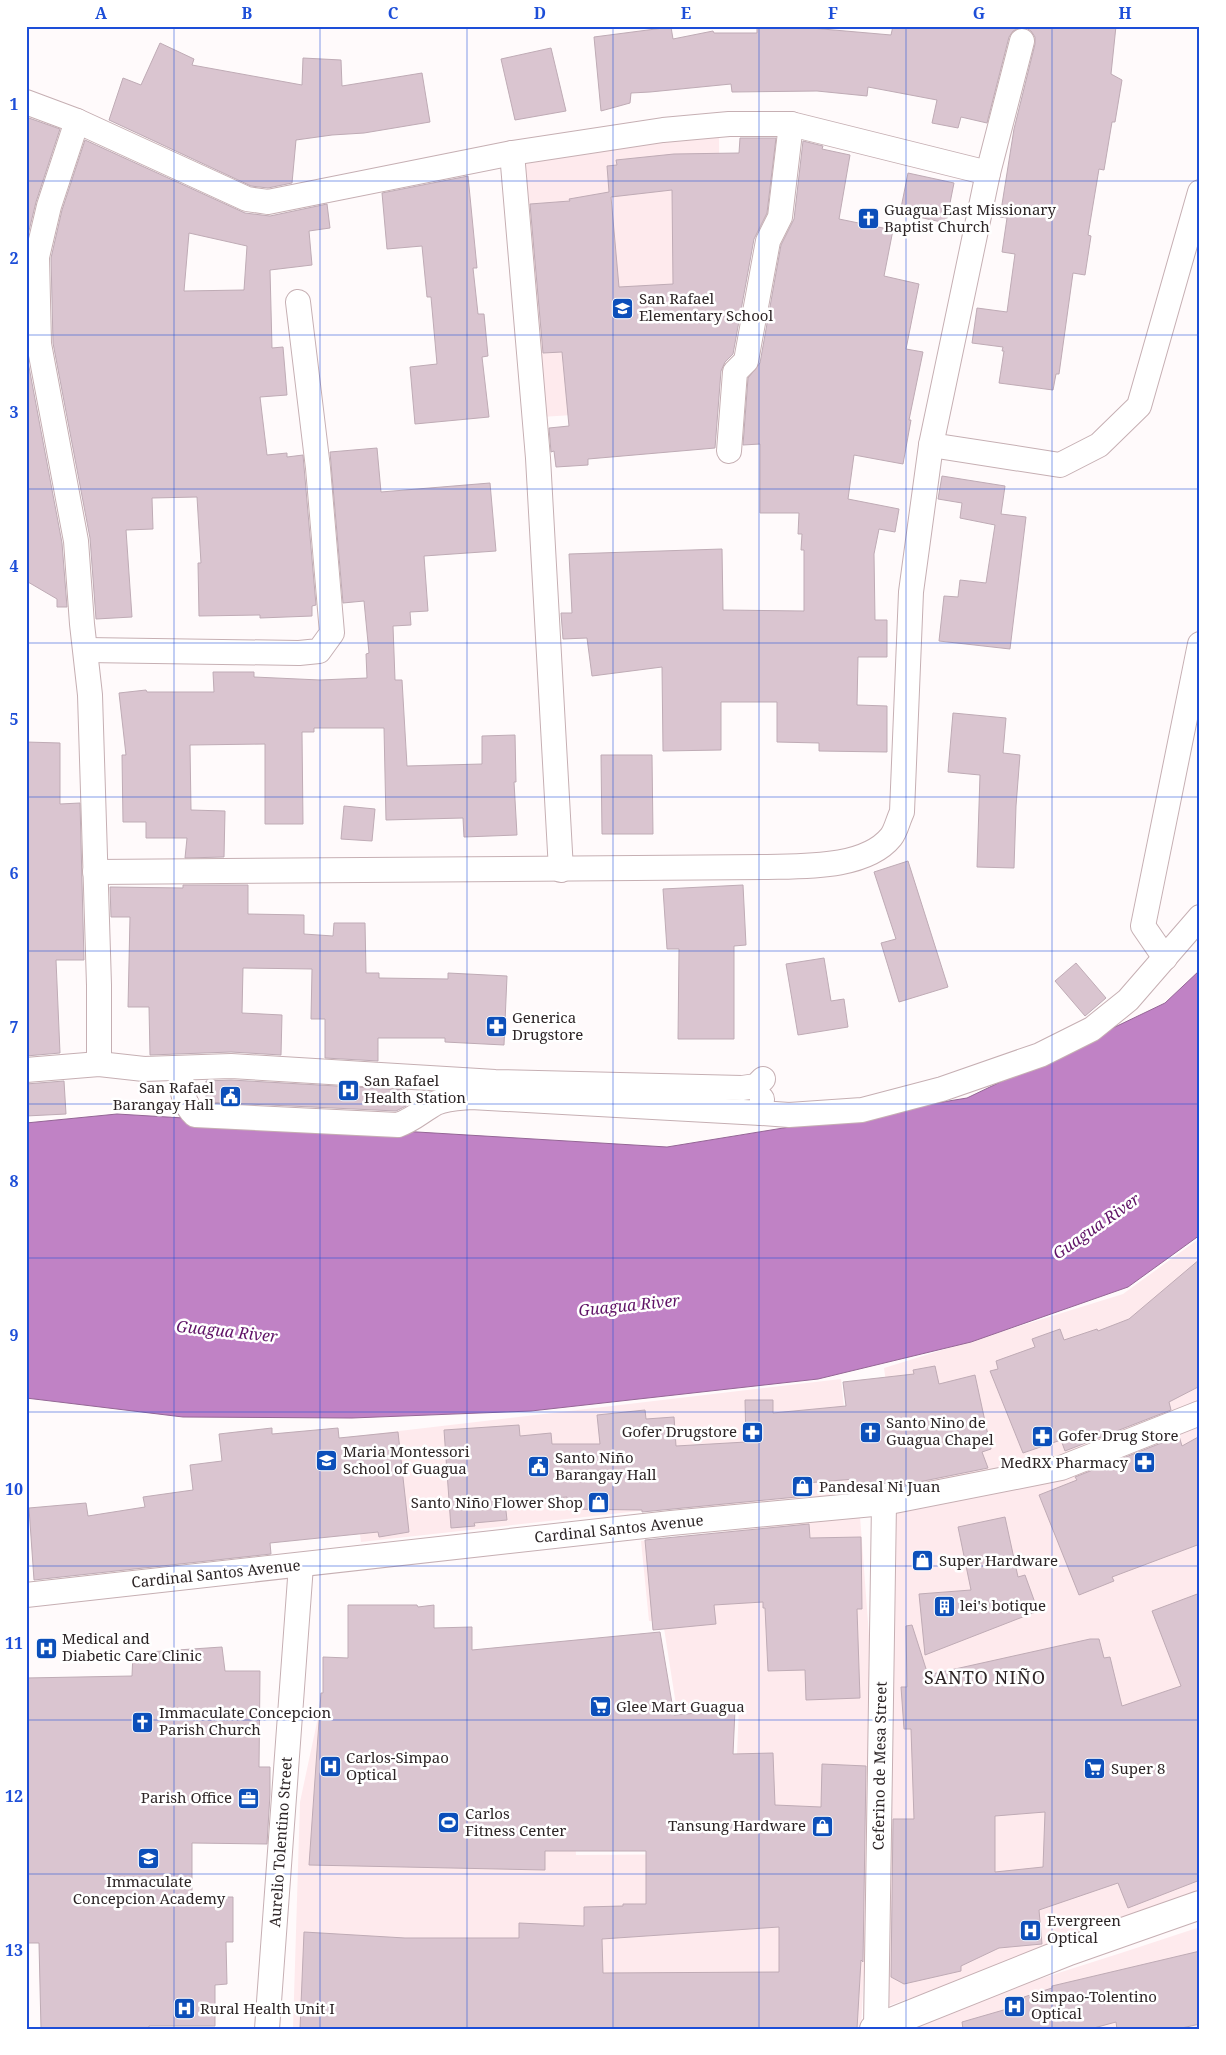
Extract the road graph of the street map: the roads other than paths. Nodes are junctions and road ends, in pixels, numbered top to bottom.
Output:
1 (1022, 41) dead end
2 (26, 102) edge
3 (78, 121) junction
4 (791, 124) junction
5 (512, 153) junction
6 (988, 173) junction
7 (1200, 192) edge
8 (298, 302) dead end
9 (932, 445) junction
10 (729, 451) dead end
11 (1200, 644) edge
12 (86, 650) junction
13 (561, 870) junction
14 (95, 872) junction
15 (1200, 917) edge
16 (1165, 958) junction
17 (99, 1064) junction
18 (180, 1068) junction
19 (26, 1070) edge
20 (761, 1113) junction
21 (1200, 1413) edge
22 (884, 1503) junction
23 (301, 1565) junction
24 (26, 1595) edge
25 (1200, 1906) edge
26 (875, 2028) edge
27 (267, 2029) edge

1 - 6 street
2 - 3 street
3 - 5 street
3 - 12 street
4 - 5 street
4 - 6 street
4 - 10 street
5 - 13 street
6 - 9 street
7 - 9 street
8 - 12 street
9 - 13 street
11 - 16 street
12 - 14 street
13 - 14 street
14 - 17 street
15 - 16 street
16 - 20 street
17 - 18 street
17 - 19 street
18 - 20 street
18 - 20 street
21 - 22 street, Cardinal Santos Avenue
22 - 23 street, Cardinal Santos Avenue
22 - 26 street, Ceferino de Mesa Street
23 - 24 street, Cardinal Santos Avenue
23 - 27 street, Aurelio Tolentino Street
25 - 26 main road

